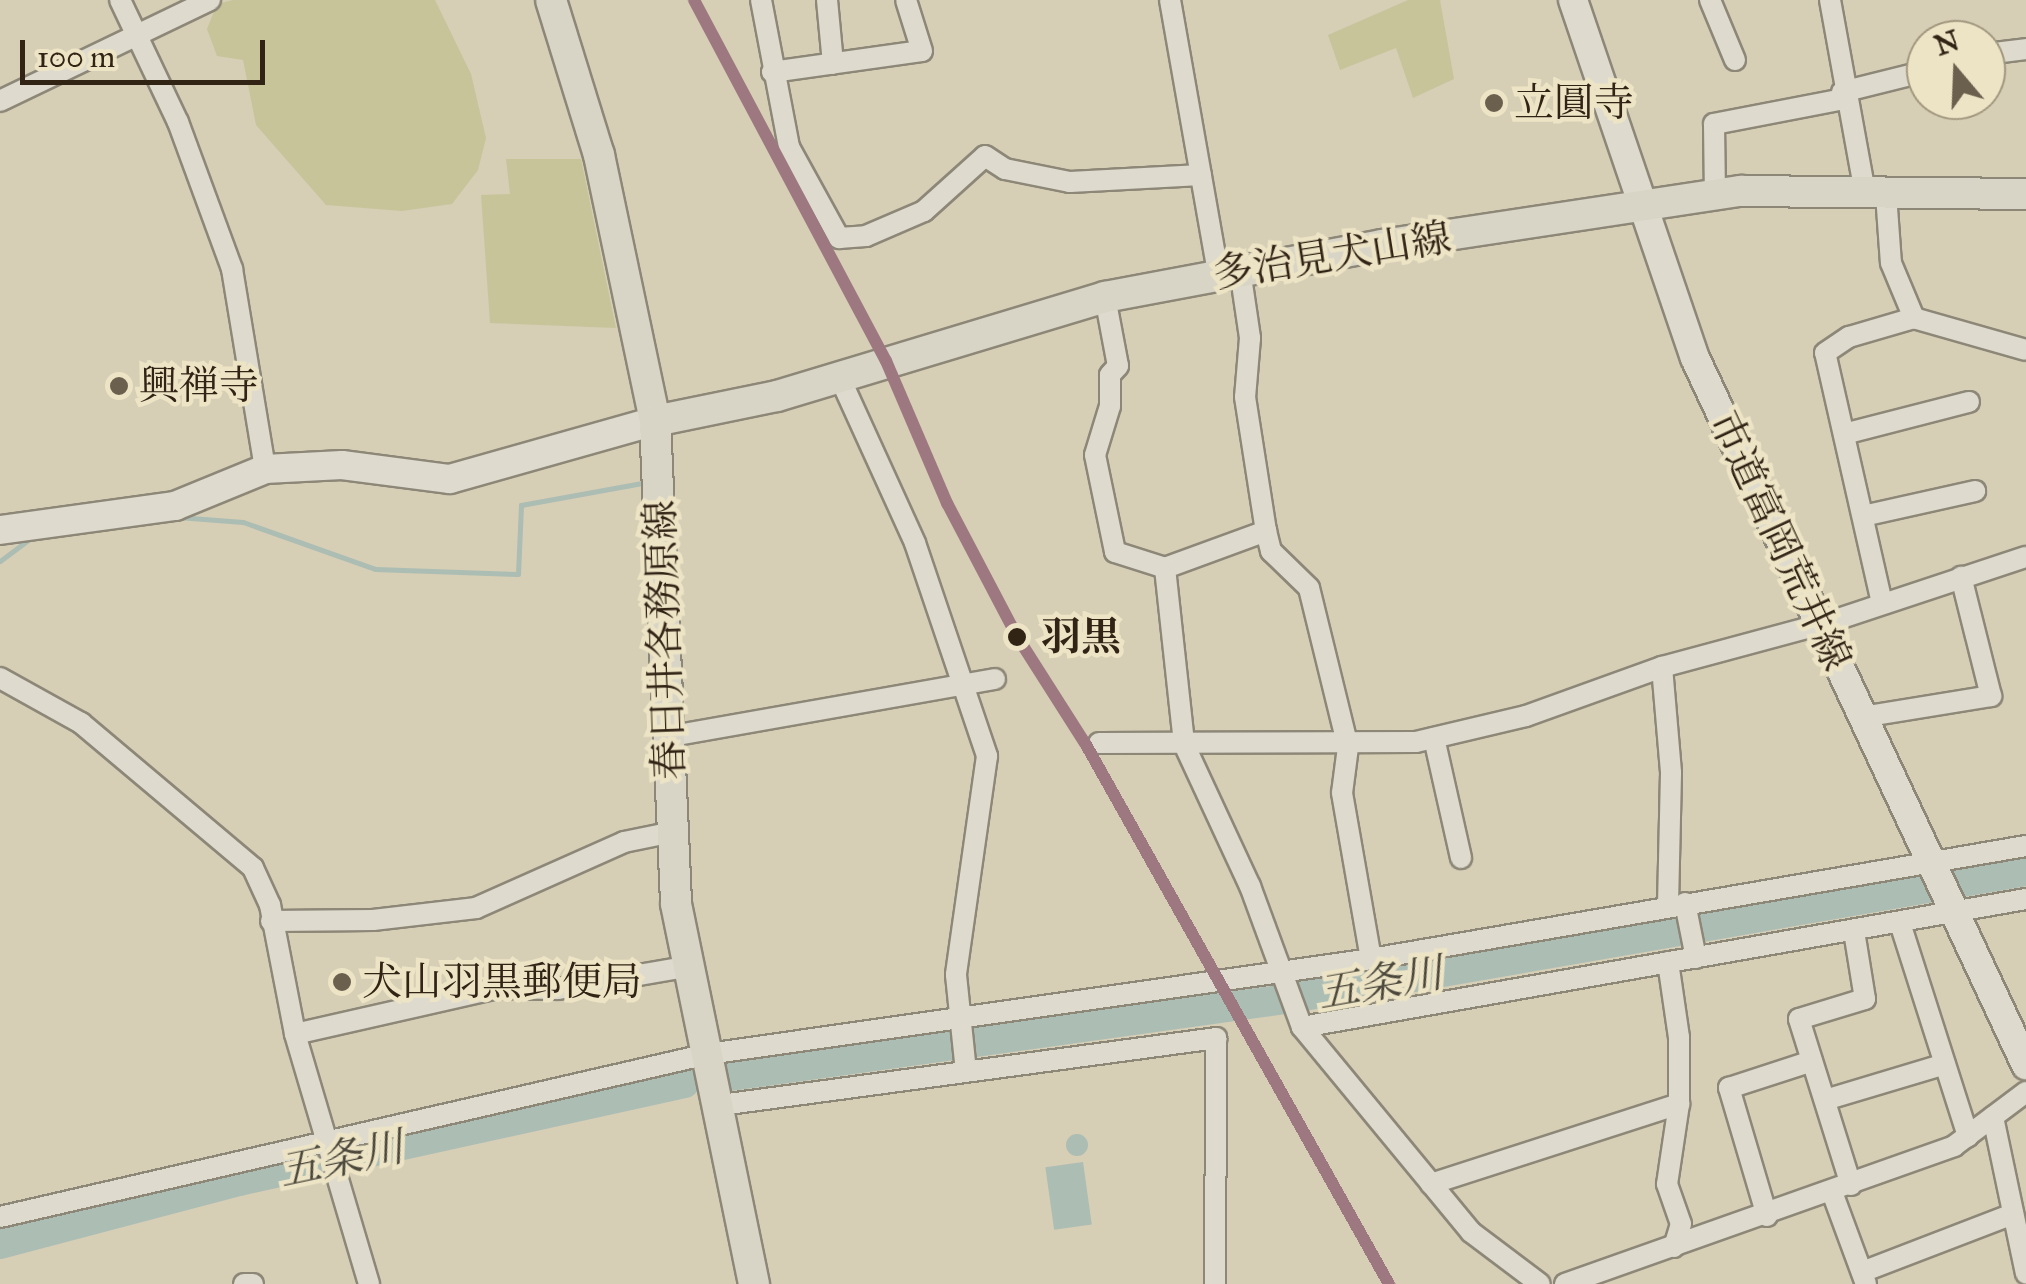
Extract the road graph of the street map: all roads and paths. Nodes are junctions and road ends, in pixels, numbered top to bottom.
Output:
1 (120, 0) edge
2 (210, 0) edge
3 (552, 0) edge
4 (761, 0) edge
5 (827, 0) edge
6 (906, 0) edge
7 (1170, 0) edge
8 (1572, 0) edge
9 (1710, 0) edge
10 (1830, 0) edge
11 (132, 33) junction
12 (1734, 60) dead end
13 (833, 64) junction
14 (772, 72) junction
15 (1906, 77) edge
16 (1843, 96) junction
17 (0, 101) edge
18 (1201, 175) junction
19 (1876, 193) junction
20 (2026, 194) edge
21 (1715, 196) junction
22 (1641, 208) junction
23 (1229, 272) junction
24 (1106, 297) junction
25 (1914, 318) junction
26 (2026, 350) edge
27 (838, 376) junction
28 (1970, 402) dead end
29 (654, 421) junction
30 (1844, 434) junction
31 (265, 469) junction
32 (1976, 490) dead end
33 (1862, 516) junction
34 (0, 530) edge
35 (1266, 531) junction
36 (2026, 557) edge
37 (1165, 568) junction
38 (1961, 577) junction
39 (1882, 603) junction
40 (1818, 623) junction
41 (1662, 666) junction
42 (0, 678) edge
43 (995, 678) dead end
44 (966, 688) junction
45 (1862, 717) junction
46 (666, 737) junction
47 (1434, 738) junction
48 (1098, 743) dead end
49 (1184, 744) junction
50 (1348, 747) junction
51 (673, 832) junction
52 (2026, 846) edge
53 (1462, 858) dead end
54 (1930, 862) junction
55 (2026, 899) edge
56 (1677, 905) junction
57 (1954, 913) junction
58 (271, 921) junction
59 (1900, 922) junction
60 (1854, 930) junction
61 (1696, 958) junction
62 (1370, 959) junction
63 (1668, 962) junction
64 (686, 967) junction
65 (1284, 974) junction
66 (960, 1020) junction
67 (1300, 1023) junction
68 (294, 1034) junction
69 (708, 1054) junction
70 (1812, 1061) junction
71 (1945, 1064) junction
72 (2026, 1065) edge
73 (966, 1070) junction
74 (2026, 1092) edge
75 (1825, 1100) junction
76 (1679, 1104) junction
77 (720, 1105) junction
78 (1993, 1116) junction
79 (1968, 1136) junction
80 (328, 1142) junction
81 (1431, 1184) junction
82 (1842, 1189) junction
83 (2014, 1214) junction
84 (1767, 1216) junction
85 (0, 1217) edge
86 (1674, 1247) junction
87 (2026, 1274) edge
88 (1864, 1278) edge
89 (244, 1284) edge
90 (254, 1284) edge
91 (369, 1284) edge
92 (754, 1284) edge
93 (1215, 1284) edge
94 (1540, 1284) edge
95 (1565, 1284) edge

1 - 11 street
2 - 11 street
3 - 29 main road, 春日井各務原線
4 - 14 street
5 - 13 street
6 - 13 street
7 - 18 street
8 - 22 street, 市道富岡荒井線
9 - 12 street
10 - 16 street
11 - 17 street
11 - 31 street
13 - 14 street
14 - 18 street
15 - 16 street
16 - 19 street
16 - 21 street
18 - 23 street
19 - 20 main road, 多治見犬山線
19 - 21 main road, 多治見犬山線
19 - 25 street
21 - 22 main road, 多治見犬山線
22 - 23 main road, 多治見犬山線
22 - 40 street, 市道富岡荒井線
23 - 24 main road, 多治見犬山線
23 - 35 street
24 - 27 main road, 多治見犬山線
24 - 37 street
25 - 26 street
25 - 30 street
27 - 29 main road, 多治見犬山線
27 - 44 street
28 - 30 street
29 - 31 street
29 - 46 main road, 春日井各務原線
30 - 33 street
31 - 34 street
32 - 33 street
33 - 39 street
35 - 37 street
35 - 50 street
36 - 38 street
37 - 49 street
38 - 39 street
38 - 45 street
39 - 40 street
40 - 41 street
40 - 45 street, 市道富岡荒井線
41 - 47 street
41 - 56 street
42 - 58 street
43 - 44 street
44 - 46 street
44 - 66 street
45 - 54 street, 市道富岡荒井線
46 - 51 main road, 春日井各務原線
47 - 50 street
47 - 53 street
48 - 49 street
49 - 50 street
49 - 65 street
50 - 62 street
51 - 58 street
51 - 64 main road, 春日井各務原線
52 - 54 street
54 - 56 street
54 - 57 street, 市道富岡荒井線
55 - 57 street
56 - 61 street
56 - 62 street
57 - 59 street
57 - 72 street, 市道富岡荒井線
58 - 68 street
59 - 60 street
59 - 71 street
60 - 61 street
60 - 70 street
61 - 63 street
62 - 65 street
63 - 67 street
63 - 76 street
64 - 68 street
64 - 69 main road, 春日井各務原線
65 - 66 street
65 - 67 street
66 - 69 street
66 - 73 street
67 - 81 street
68 - 80 street
69 - 77 main road, 春日井各務原線
69 - 80 street
70 - 75 street
70 - 84 street
71 - 75 street
71 - 79 street
73 - 77 street
73 - 93 street
74 - 78 street
75 - 82 street
76 - 81 street
76 - 86 street
77 - 92 main road, 春日井各務原線
78 - 79 street
78 - 83 street
79 - 82 street
80 - 85 street
80 - 91 street
81 - 94 street
82 - 84 street
82 - 88 street
83 - 87 street
83 - 88 street
84 - 86 street
86 - 95 street
89 - 90 street

